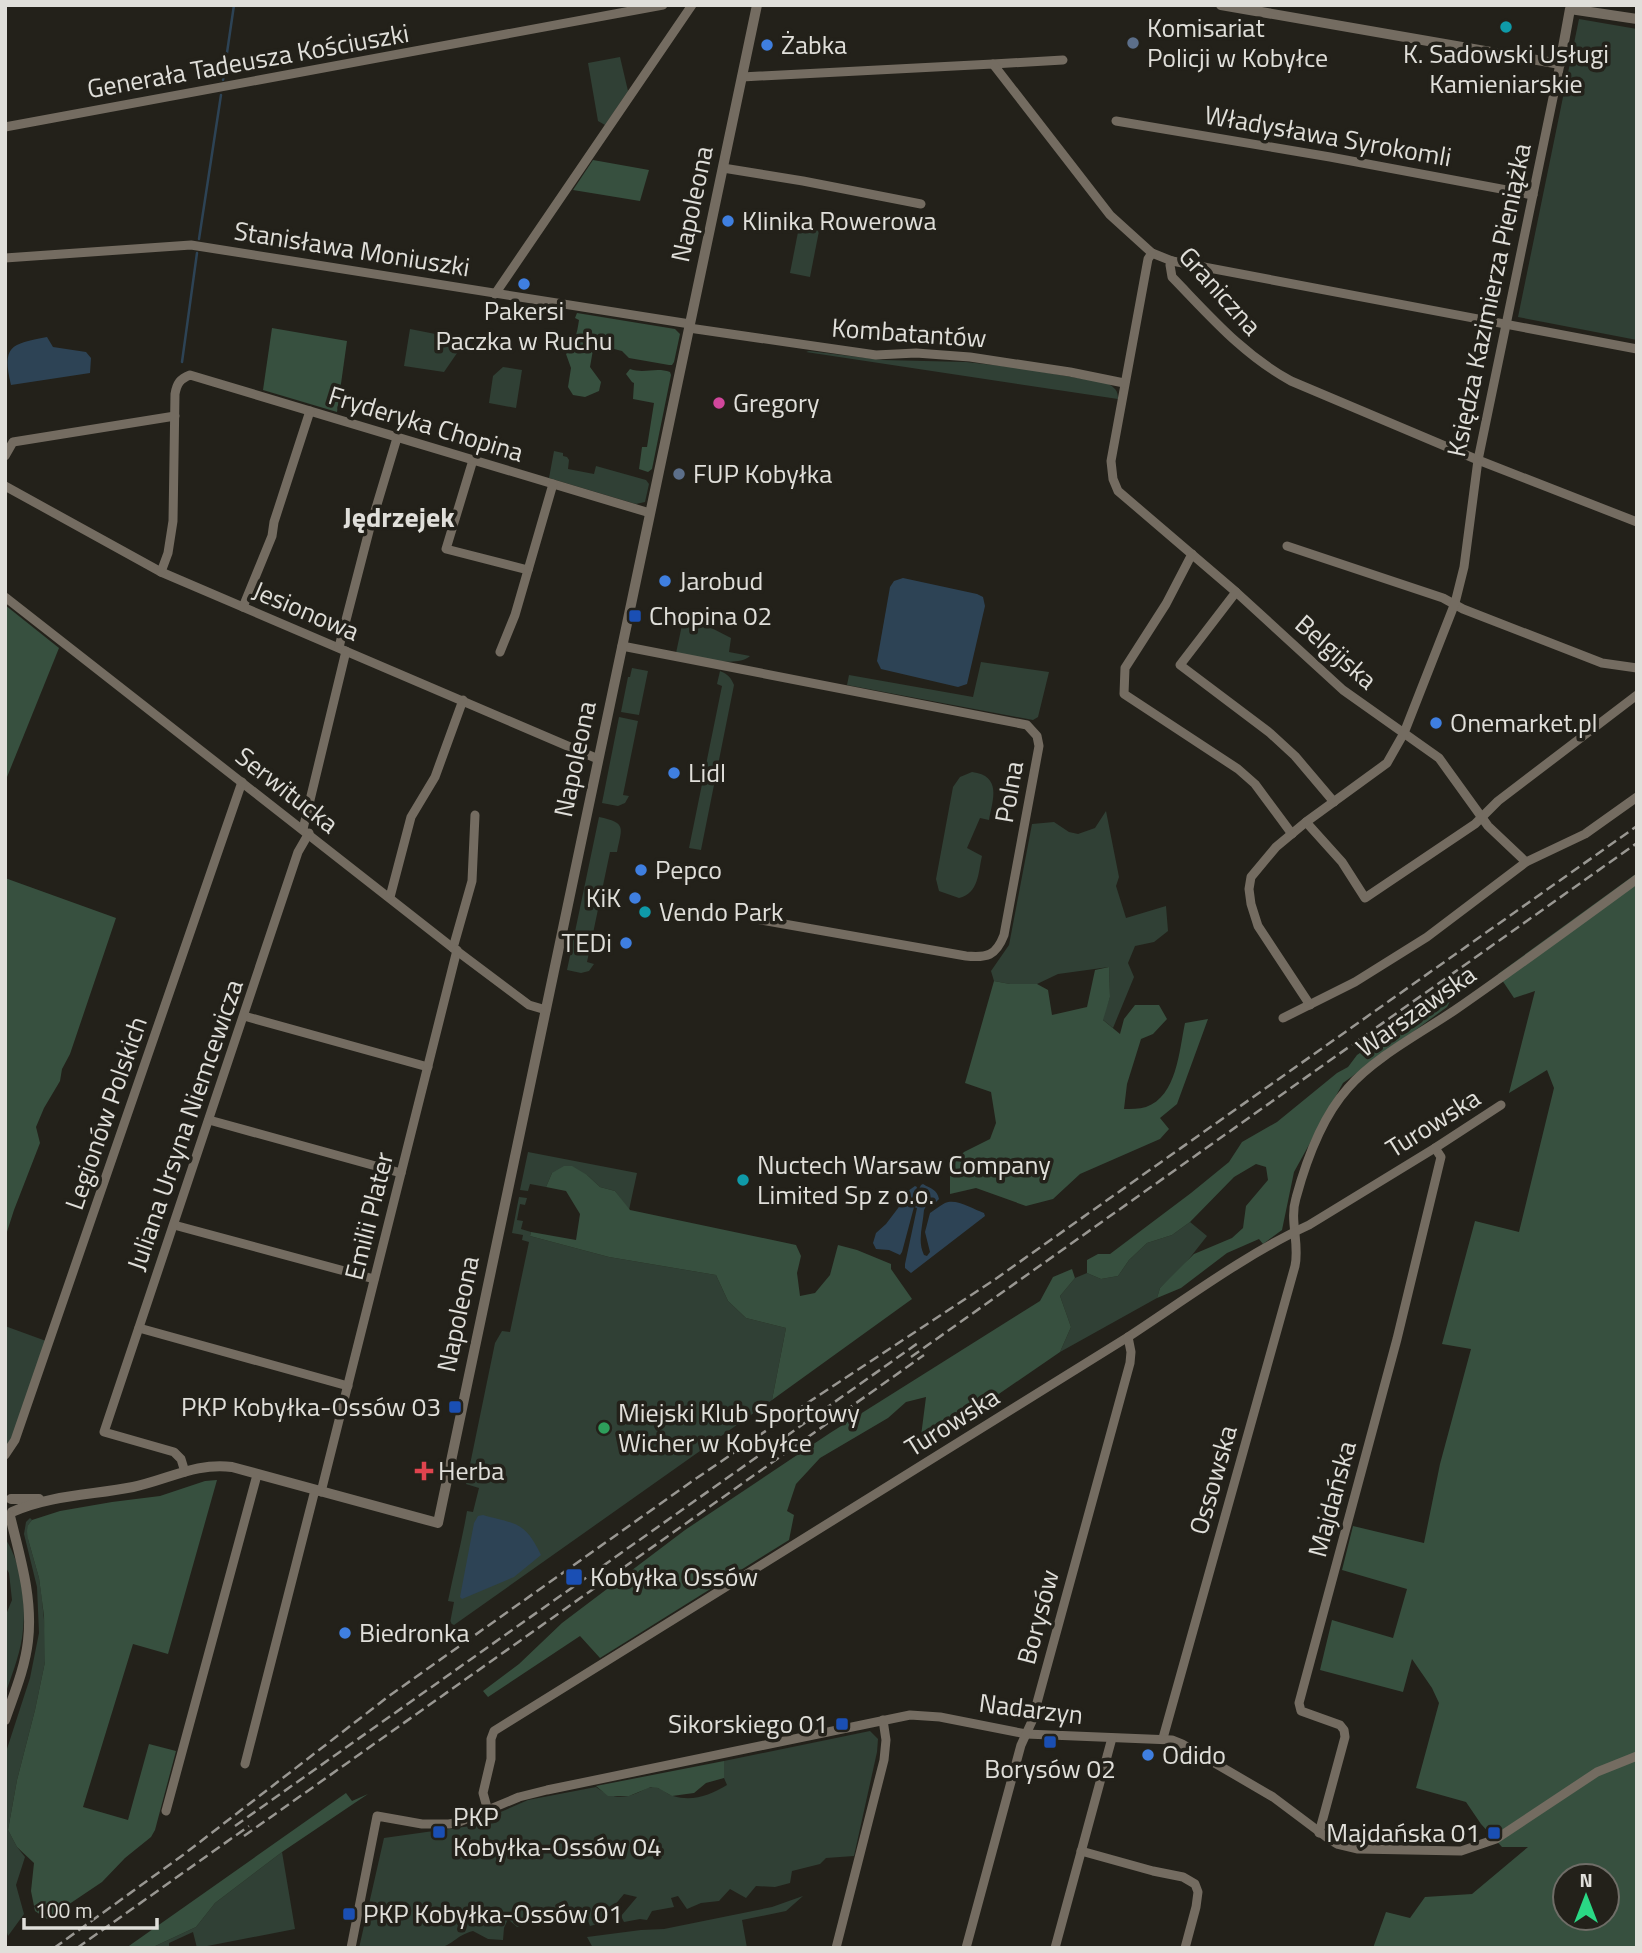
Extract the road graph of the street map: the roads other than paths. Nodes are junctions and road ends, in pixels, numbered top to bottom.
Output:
1 (663, 5) edge
2 (692, 5) edge
3 (757, 5) edge
4 (1221, 5) edge
5 (1570, 7) edge
6 (1637, 19) edge
7 (1063, 61) dead end
8 (993, 64) junction
9 (1560, 64) junction
10 (742, 77) junction
11 (1116, 121) dead end
12 (5, 127) edge
13 (723, 168) junction
14 (1533, 195) junction
15 (922, 204) dead end
16 (1152, 253) junction
17 (5, 258) edge
18 (1172, 261) junction
19 (495, 294) junction
20 (1507, 325) junction
21 (690, 326) junction
22 (1637, 349) edge
23 (1124, 383) junction
24 (310, 411) junction
25 (175, 416) junction
26 (397, 438) junction
27 (5, 456) edge
28 (473, 460) junction
29 (1478, 460) junction
30 (553, 484) junction
31 (5, 486) edge
32 (650, 513) junction
33 (1637, 522) edge
34 (1287, 546) dead end
35 (1192, 554) junction
36 (527, 570) junction
37 (161, 572) junction
38 (1236, 592) junction
39 (5, 597) edge
40 (1455, 603) junction
41 (243, 607) junction
42 (622, 646) junction
43 (342, 649) junction
44 (500, 652) dead end
45 (1637, 668) edge
46 (1637, 695) edge
47 (463, 700) junction
48 (1404, 733) junction
49 (598, 759) junction
50 (242, 782) junction
51 (1637, 797) edge
52 (1334, 802) junction
53 (475, 815) dead end
54 (1482, 816) junction
55 (1306, 822) junction
56 (306, 831) junction
57 (1292, 834) junction
58 (1526, 862) junction
59 (1637, 879) edge
60 (390, 897) junction
61 (756, 919) dead end
62 (455, 949) junction
63 (1310, 1005) junction
64 (545, 1010) junction
65 (244, 1016) junction
66 (1283, 1018) dead end
67 (428, 1067) junction
68 (1502, 1105) dead end
69 (209, 1120) junction
70 (1435, 1148) junction
71 (401, 1173) junction
72 (174, 1224) junction
73 (1294, 1232) junction
74 (374, 1279) junction
75 (139, 1328) junction
76 (1128, 1337) junction
77 (348, 1386) junction
78 (5, 1455) edge
79 (185, 1472) junction
80 (257, 1475) junction
81 (318, 1491) junction
82 (8, 1496) edge
83 (52, 1499) junction
84 (9, 1516) edge
85 (5, 1531) edge
86 (18, 1552) junction
87 (5, 1720) edge
88 (883, 1720) junction
89 (1026, 1734) junction
90 (1112, 1738) junction
91 (1163, 1738) junction
92 (1637, 1756) edge
93 (245, 1763) dead end
94 (166, 1811) dead end
95 (488, 1811) junction
96 (1319, 1833) junction
97 (1081, 1851) junction
98 (351, 1948) edge
99 (836, 1948) edge
100 (965, 1948) edge
101 (1055, 1948) edge
102 (1185, 1948) edge

1 - 12 street, Generała Tadeusza Kościuszki
2 - 19 street
3 - 10 street, Napoleona
4 - 9 street
5 - 6 street
5 - 9 street, Księdza Kazimierza Pieniążka
7 - 8 street
8 - 10 street
8 - 16 street, Graniczna
9 - 14 street, Księdza Kazimierza Pieniążka
10 - 13 street, Napoleona
11 - 14 street, Władysława Syrokomli
13 - 15 street
13 - 21 street, Napoleona
14 - 20 street, Księdza Kazimierza Pieniążka
16 - 18 street, Graniczna
16 - 23 street
17 - 19 street, Stanisława Moniuszki
18 - 20 street
18 - 29 street, Graniczna
19 - 21 street, Stanisława Moniuszki
20 - 22 street
20 - 29 street, Księdza Kazimierza Pieniążka
21 - 23 street, Kombatantów
21 - 32 street, Napoleona
23 - 35 street, Belgijska
24 - 25 street, Fryderyka Chopina
24 - 26 street, Fryderyka Chopina
24 - 41 street
25 - 27 street
25 - 37 street
26 - 28 street, Fryderyka Chopina
26 - 43 street, Juliana Ursyna Niemcewicza
28 - 30 street, Fryderyka Chopina
28 - 36 street
29 - 33 street, Graniczna
29 - 40 street, Księdza Kazimierza Pieniążka
30 - 32 street, Fryderyka Chopina
30 - 36 street
31 - 37 street, Jesionowa
32 - 42 street, Napoleona
34 - 40 street
35 - 38 street, Belgijska
35 - 57 street
36 - 44 street
37 - 41 street, Jesionowa
38 - 48 street, Belgijska
38 - 52 street
39 - 50 street, Serwitucka
40 - 45 street
40 - 48 street, Księdza Kazimierza Pieniążka
41 - 43 street, Jesionowa
42 - 49 street, Napoleona
42 - 61 street, Polna
43 - 47 street, Jesionowa
43 - 56 street, Juliana Ursyna Niemcewicza
46 - 54 street
47 - 49 street, Jesionowa
47 - 60 street
48 - 52 street, Księdza Kazimierza Pieniążka
48 - 54 street, Belgijska
49 - 64 street, Napoleona
50 - 56 street, Serwitucka
50 - 78 street, Legionów Polskich
51 - 58 street
52 - 55 street, Księdza Kazimierza Pieniążka
53 - 62 street, Emilii Plater
54 - 55 street
54 - 58 street, Belgijska
55 - 57 street, Księdza Kazimierza Pieniążka
56 - 60 street, Serwitucka
56 - 65 street, Juliana Ursyna Niemcewicza
57 - 63 street, Księdza Kazimierza Pieniążka
58 - 63 street
59 - 73 street, Warszawska
60 - 62 street, Serwitucka
62 - 64 street, Serwitucka
62 - 67 street, Emilii Plater
63 - 66 street
64 - 81 street, Napoleona
65 - 67 street
65 - 69 street, Juliana Ursyna Niemcewicza
67 - 71 street, Emilii Plater
68 - 70 street, Turowska
69 - 71 street
69 - 72 street, Juliana Ursyna Niemcewicza
70 - 73 street, Turowska
70 - 96 street, Majdańska
71 - 74 street, Emilii Plater
72 - 74 street
72 - 75 street, Juliana Ursyna Niemcewicza
73 - 76 street, Turowska
73 - 91 street, Ossowska
74 - 77 street, Emilii Plater
75 - 77 street
75 - 79 street, Juliana Ursyna Niemcewicza
76 - 89 street, Borysów
76 - 95 street, Turowska
77 - 81 street, Emilii Plater
79 - 80 street
79 - 83 street
80 - 81 street
80 - 94 street
81 - 93 street, Emilii Plater
82 - 83 street
82 - 84 street
83 - 84 street
84 - 86 street
85 - 86 street
86 - 87 street
88 - 89 street, Nadarzyn
88 - 95 street, Nadarzyn
88 - 99 street
89 - 90 street, Nadarzyn
89 - 100 street, Borysów
90 - 91 street, Nadarzyn
90 - 97 street
91 - 96 street, Nadarzyn
92 - 96 street, Nadarzyn
95 - 98 street, Nadarzyn
97 - 101 street
97 - 102 street

